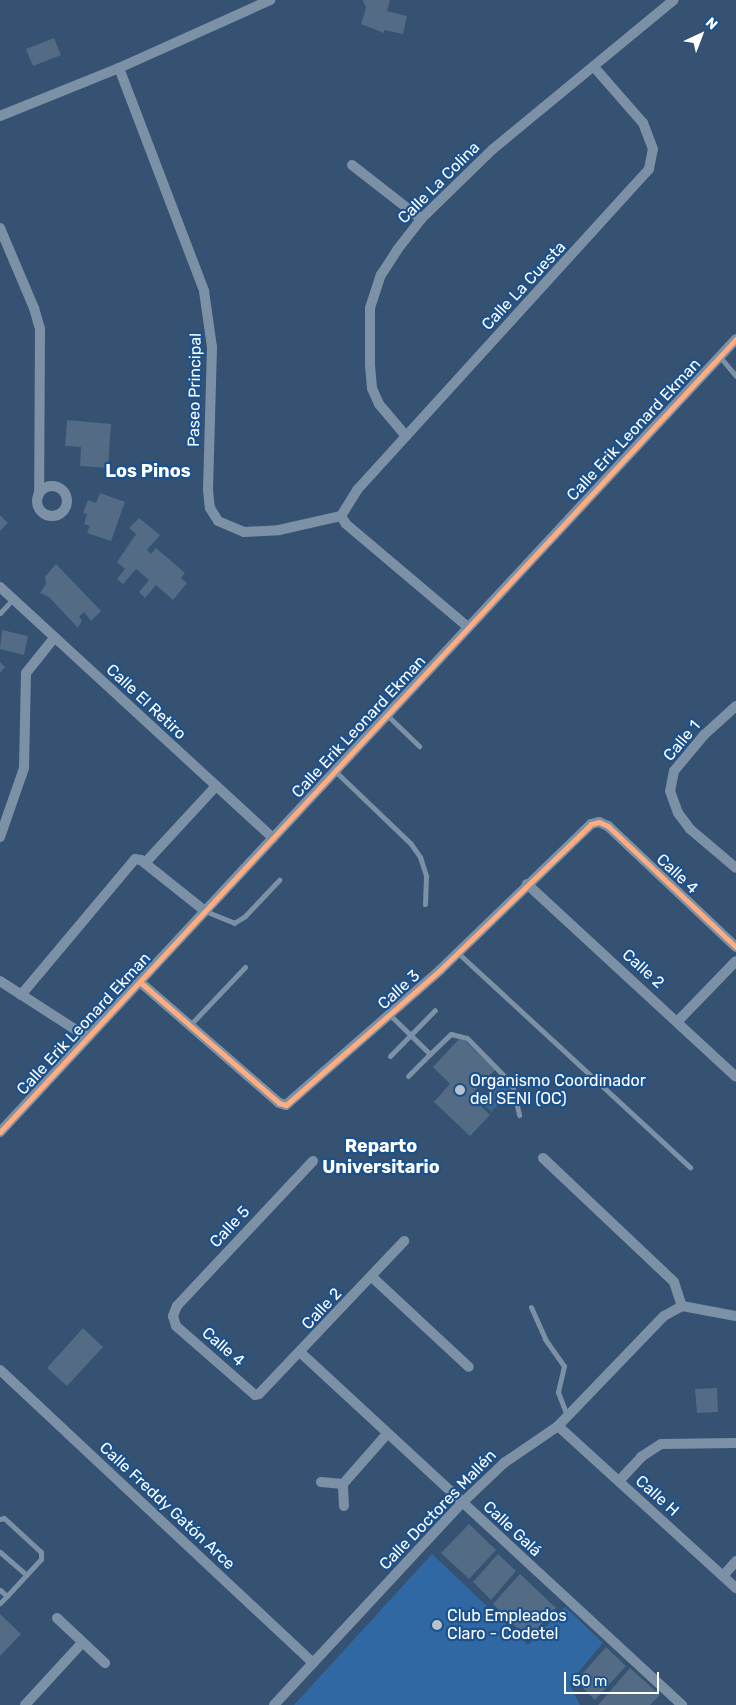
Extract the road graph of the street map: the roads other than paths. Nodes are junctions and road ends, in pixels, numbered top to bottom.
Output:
1 (270, 0) edge
2 (674, 0) edge
3 (594, 67) junction
4 (119, 68) junction
5 (0, 116) edge
6 (352, 165) dead end
7 (421, 219) junction
8 (0, 228) edge
9 (736, 339) edge
10 (720, 357) junction
11 (736, 376) edge
12 (406, 436) junction
13 (40, 494) dead end
14 (341, 516) junction
15 (0, 587) edge
16 (13, 599) junction
17 (0, 613) edge
18 (468, 627) junction
19 (54, 638) junction
20 (736, 706) edge
21 (386, 715) junction
22 (418, 746) dead end
23 (335, 771) junction
24 (216, 786) junction
25 (599, 822) joint
26 (0, 836) edge
27 (273, 838) junction
28 (145, 863) junction
29 (736, 868) edge
30 (280, 880) dead end
31 (527, 884) junction
32 (425, 904) dead end
33 (206, 911) junction
34 (736, 947) edge
35 (458, 953) junction
36 (736, 961) edge
37 (245, 967) dead end
38 (0, 981) edge
39 (140, 982) junction
40 (21, 995) junction
41 (436, 1010) dead end
42 (390, 1015) junction
43 (678, 1021) junction
44 (190, 1025) junction
45 (410, 1036) junction
46 (87, 1037) junction
47 (430, 1054) junction
48 (390, 1056) dead end
49 (408, 1076) dead end
50 (736, 1077) edge
51 (520, 1115) dead end
52 (0, 1132) edge
53 (543, 1158) dead end
54 (313, 1161) dead end
55 (690, 1167) dead end
56 (404, 1242) dead end
57 (372, 1277) junction
58 (682, 1306) junction
59 (531, 1307) dead end
60 (173, 1316) joint
61 (736, 1316) edge
62 (301, 1353) junction
63 (469, 1367) dead end
64 (0, 1370) edge
65 (259, 1394) joint
66 (567, 1416) junction
67 (558, 1426) junction
68 (387, 1434) junction
69 (736, 1443) edge
70 (619, 1481) junction
71 (321, 1482) dead end
72 (343, 1484) junction
73 (462, 1503) junction
74 (344, 1506) dead end
75 (0, 1519) edge
76 (0, 1552) edge
77 (736, 1561) edge
78 (26, 1575) junction
79 (723, 1576) junction
80 (736, 1588) edge
81 (0, 1590) edge
82 (7, 1596) junction
83 (0, 1603) edge
84 (57, 1618) dead end
85 (82, 1643) junction
86 (105, 1663) dead end
87 (313, 1663) junction
88 (25, 1705) edge
89 (274, 1705) edge
90 (682, 1705) edge

1 - 4 street
2 - 3 street, Calle La Colina
3 - 7 street, Calle La Colina
3 - 12 street, Calle La Cuesta
4 - 5 street
4 - 14 street, Paseo Principal
6 - 7 street
7 - 12 street, Calle La Colina
8 - 13 street
9 - 10 street, Calle Erik Leonard Ekman
10 - 11 lane
10 - 18 street, Calle Erik Leonard Ekman
12 - 14 street, Calle La Cuesta
14 - 18 street
15 - 16 street, Calle El Retiro
16 - 17 lane
16 - 19 street, Calle El Retiro
18 - 21 street, Calle Erik Leonard Ekman
19 - 24 street, Calle El Retiro
19 - 26 street
20 - 29 street, Calle 1
21 - 22 lane
21 - 23 street, Calle Erik Leonard Ekman
23 - 27 street, Calle Erik Leonard Ekman
23 - 32 lane
24 - 27 street, Calle El Retiro
24 - 28 street
25 - 31 street, Calle 3
25 - 34 street, Calle 4
27 - 33 street, Calle Erik Leonard Ekman
28 - 33 street
28 - 40 street
30 - 33 lane
31 - 35 street, Calle 3
31 - 43 street, Calle 2
33 - 39 street, Calle Erik Leonard Ekman
35 - 42 street, Calle 3
35 - 55 lane
36 - 43 street
37 - 44 lane
38 - 40 street
39 - 44 street, Calle 3
39 - 46 street, Calle Erik Leonard Ekman
40 - 46 street
41 - 45 lane
42 - 44 street, Calle 3
42 - 45 lane
43 - 50 street, Calle 2
45 - 47 lane
45 - 48 lane
46 - 52 street, Calle Erik Leonard Ekman
47 - 49 lane
47 - 51 lane
53 - 58 street
54 - 60 street, Calle 5
56 - 57 street, Calle 2
57 - 62 street, Calle 2
57 - 63 street
58 - 61 street
58 - 66 street, Calle Doctores Mallén
59 - 66 lane
60 - 65 street, Calle 4
62 - 65 street, Calle 2
62 - 68 street, Calle Galá
64 - 87 street, Calle Freddy Gatón Arce
66 - 67 street, Calle Doctores Mallén
67 - 70 street, Calle H
67 - 73 street, Calle Doctores Mallén
68 - 72 street
68 - 73 street, Calle Galá
69 - 70 street
70 - 79 street, Calle H
71 - 72 street
72 - 74 street
73 - 87 street, Calle Doctores Mallén
73 - 90 street, Calle Galá
75 - 78 lane
76 - 78 lane
77 - 79 street
78 - 82 lane
79 - 80 street, Calle H
81 - 82 lane
82 - 83 lane
84 - 85 street
85 - 86 street
85 - 88 street
87 - 89 street, Calle Doctores Mallén

